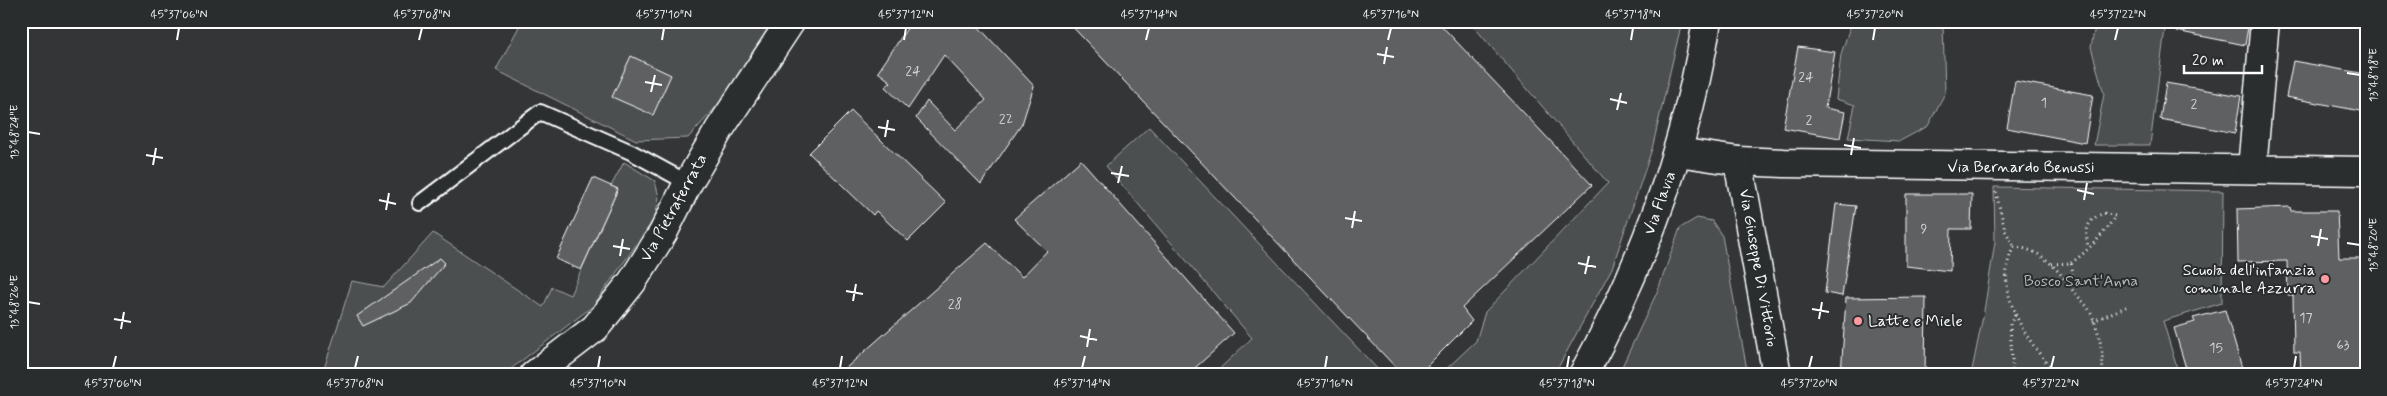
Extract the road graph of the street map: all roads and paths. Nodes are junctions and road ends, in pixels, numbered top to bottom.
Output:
1 (792, 21) edge
2 (1708, 21) edge
3 (2265, 21) edge
4 (1678, 152) junction
5 (1738, 161) junction
6 (2252, 169) junction
7 (2366, 171) edge
8 (688, 183) junction
9 (1996, 189) dead end
10 (420, 203) dead end
11 (2014, 247) junction
12 (2088, 247) junction
13 (2071, 263) junction
14 (2052, 264) junction
15 (2068, 284) junction
16 (2128, 306) dead end
17 (2015, 315) junction
18 (2093, 321) junction
19 (534, 375) edge
20 (1583, 375) edge
21 (1777, 375) edge
22 (2013, 375) edge
23 (2059, 375) edge
24 (2102, 375) edge

1 - 8 street, Via Pietraferrata
2 - 4 street, Via Flavia
3 - 6 street
4 - 5 street, Via Bernardo Benussi
4 - 20 street, Via Flavia
5 - 6 street, Via Bernardo Benussi
5 - 21 street, Via Giuseppe Di Vittorio
6 - 7 street, Via Bernardo Benussi
8 - 10 lane
8 - 19 street, Via Pietraferrata
9 - 11 path
11 - 14 path
11 - 17 path
12 - 12 path
12 - 13 path
13 - 14 path
13 - 15 path
14 - 15 path
15 - 18 path
16 - 18 path
17 - 22 path
17 - 23 path
18 - 24 path

